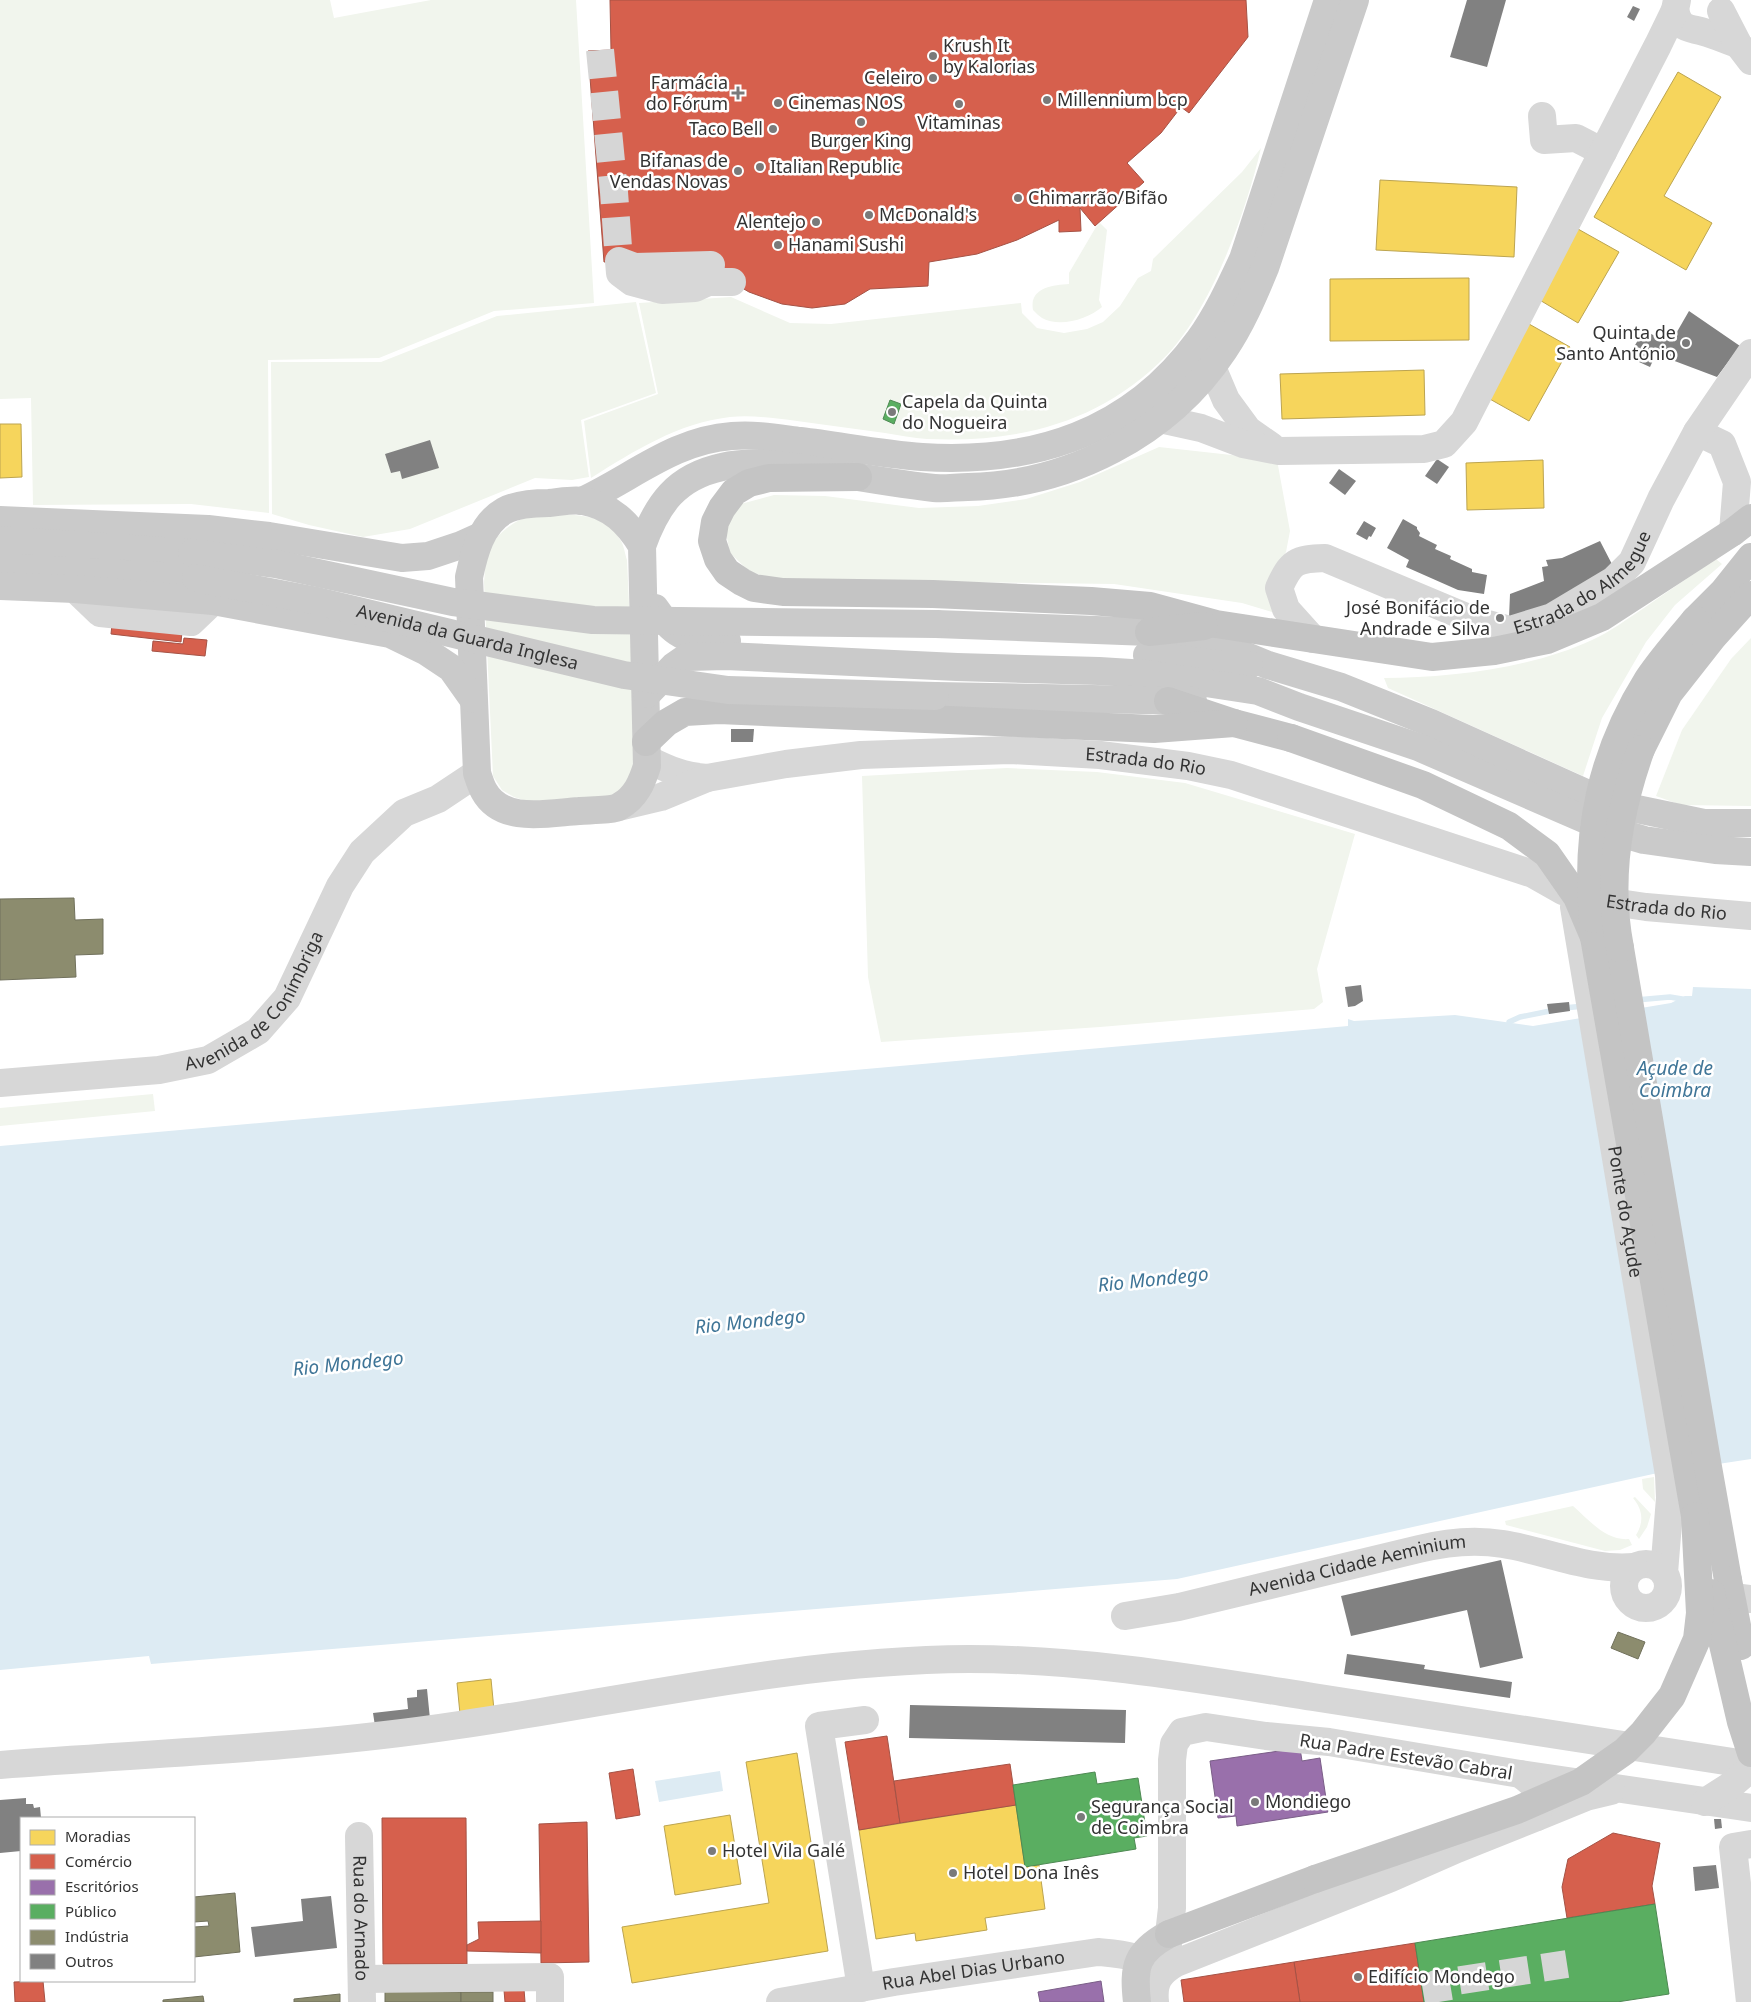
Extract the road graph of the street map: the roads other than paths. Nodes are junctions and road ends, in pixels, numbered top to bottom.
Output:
1 (1328, 0) edge
2 (1355, 0) edge
3 (1720, 6) edge
4 (1685, 18) edge
5 (1744, 53) edge
6 (1542, 116) dead end
7 (1603, 152) junction
8 (645, 286) joint
9 (1751, 353) edge
10 (1212, 367) junction
11 (1160, 420) junction
12 (1697, 432) junction
13 (1278, 451) junction
14 (858, 477) junction
15 (582, 501) junction
16 (0, 520) edge
17 (1742, 525) edge
18 (481, 536) junction
19 (0, 540) edge
20 (642, 546) junction
21 (1751, 557) edge
22 (194, 565) junction
23 (0, 567) edge
24 (0, 586) edge
25 (644, 591) junction
26 (1747, 602) edge
27 (1216, 624) junction
28 (1704, 628) junction
29 (1149, 632) junction
30 (1313, 639) junction
31 (1268, 665) junction
32 (646, 695) junction
33 (473, 699) junction
34 (1168, 701) junction
35 (1299, 707) junction
36 (1234, 723) junction
37 (647, 751) junction
38 (477, 773) junction
39 (707, 778) junction
40 (438, 799) junction
41 (492, 802) junction
42 (618, 808) junction
43 (1751, 823) edge
44 (1751, 852) edge
45 (1573, 899) junction
46 (1751, 916) edge
47 (1587, 943) junction
48 (0, 1082) edge
49 (1695, 1516) junction
50 (1589, 1566) junction
51 (1654, 1576) junction
52 (1728, 1580) junction
53 (1624, 1594) junction
54 (1750, 1600) edge
55 (1125, 1616) dead end
56 (1751, 1638) edge
57 (1751, 1702) edge
58 (865, 1720) dead end
59 (1751, 1753) edge
60 (0, 1765) edge
61 (1751, 1766) edge
62 (1520, 1774) junction
63 (1620, 1790) junction
64 (1705, 1802) junction
65 (1751, 1808) edge
66 (1537, 1817) junction
67 (359, 1836) dead end
68 (1751, 1844) edge
69 (1169, 1934) junction
70 (1157, 1975) edge
71 (861, 1988) junction
72 (362, 1990) edge
73 (550, 2002) edge
74 (780, 2002) edge
75 (1137, 2002) edge
76 (1750, 2002) edge

1 - 15 main road
2 - 10 main road
3 - 4 street
3 - 5 street
4 - 5 street
4 - 7 street
6 - 7 street
7 - 13 street
8 - 8 street
9 - 12 street, Estrada do Almegue
10 - 11 main road
10 - 13 street
11 - 13 street
11 - 14 main road
12 - 17 street
12 - 30 street, Estrada do Almegue
14 - 20 main road
14 - 27 highway
15 - 18 main road
15 - 20 main road
16 - 18 main road
17 - 30 highway
18 - 33 main road
19 - 22 main road, Avenida da Guarda Inglesa
20 - 25 main road
21 - 28 highway
22 - 23 main road, Avenida da Guarda Inglesa
22 - 29 main road, Avenida da Guarda Inglesa, bridge
22 - 34 main road, Avenida da Guarda Inglesa, bridge
24 - 33 main road
25 - 31 main road
25 - 32 main road
26 - 28 highway
27 - 29 highway
27 - 30 highway
28 - 47 highway, bridge
28 - 52 highway, bridge
29 - 31 main road, Avenida da Guarda Inglesa
31 - 43 main road
32 - 35 main road
32 - 37 main road
33 - 38 main road
34 - 35 main road, Avenida da Guarda Inglesa
34 - 36 highway
35 - 44 main road
36 - 37 highway
36 - 47 highway, bridge
37 - 39 street, Estrada do Rio
37 - 42 main road
38 - 40 street, Avenida de Conímbriga
38 - 41 main road
39 - 42 street, Estrada do Rio
39 - 45 street, Estrada do Rio
40 - 41 street, Avenida de Conímbriga
40 - 48 street, Avenida de Conímbriga
41 - 42 main road
45 - 46 street, Estrada do Rio
45 - 47 street, Ponte do Açude
47 - 49 highway
47 - 51 street, Ponte do Açude
49 - 59 highway, bridge
49 - 69 highway, bridge
50 - 51 street
50 - 53 street
50 - 55 street, Avenida Cidade Aeminium
51 - 53 street
51 - 53 street
51 - 54 street
52 - 56 highway, bridge
52 - 57 highway, bridge
58 - 71 street
60 - 61 street
61 - 64 street
62 - 63 street
62 - 66 street, Rua Padre Estevão Cabral
62 - 69 street, Rua Padre Estevão Cabral
63 - 64 street
63 - 66 street
64 - 65 street
66 - 70 street
67 - 72 street, Rua do Arnado
68 - 76 street
69 - 70 main road
70 - 71 street, Rua Abel Dias Urbano
70 - 75 main road
71 - 74 street, Rua Abel Dias Urbano
72 - 73 street

